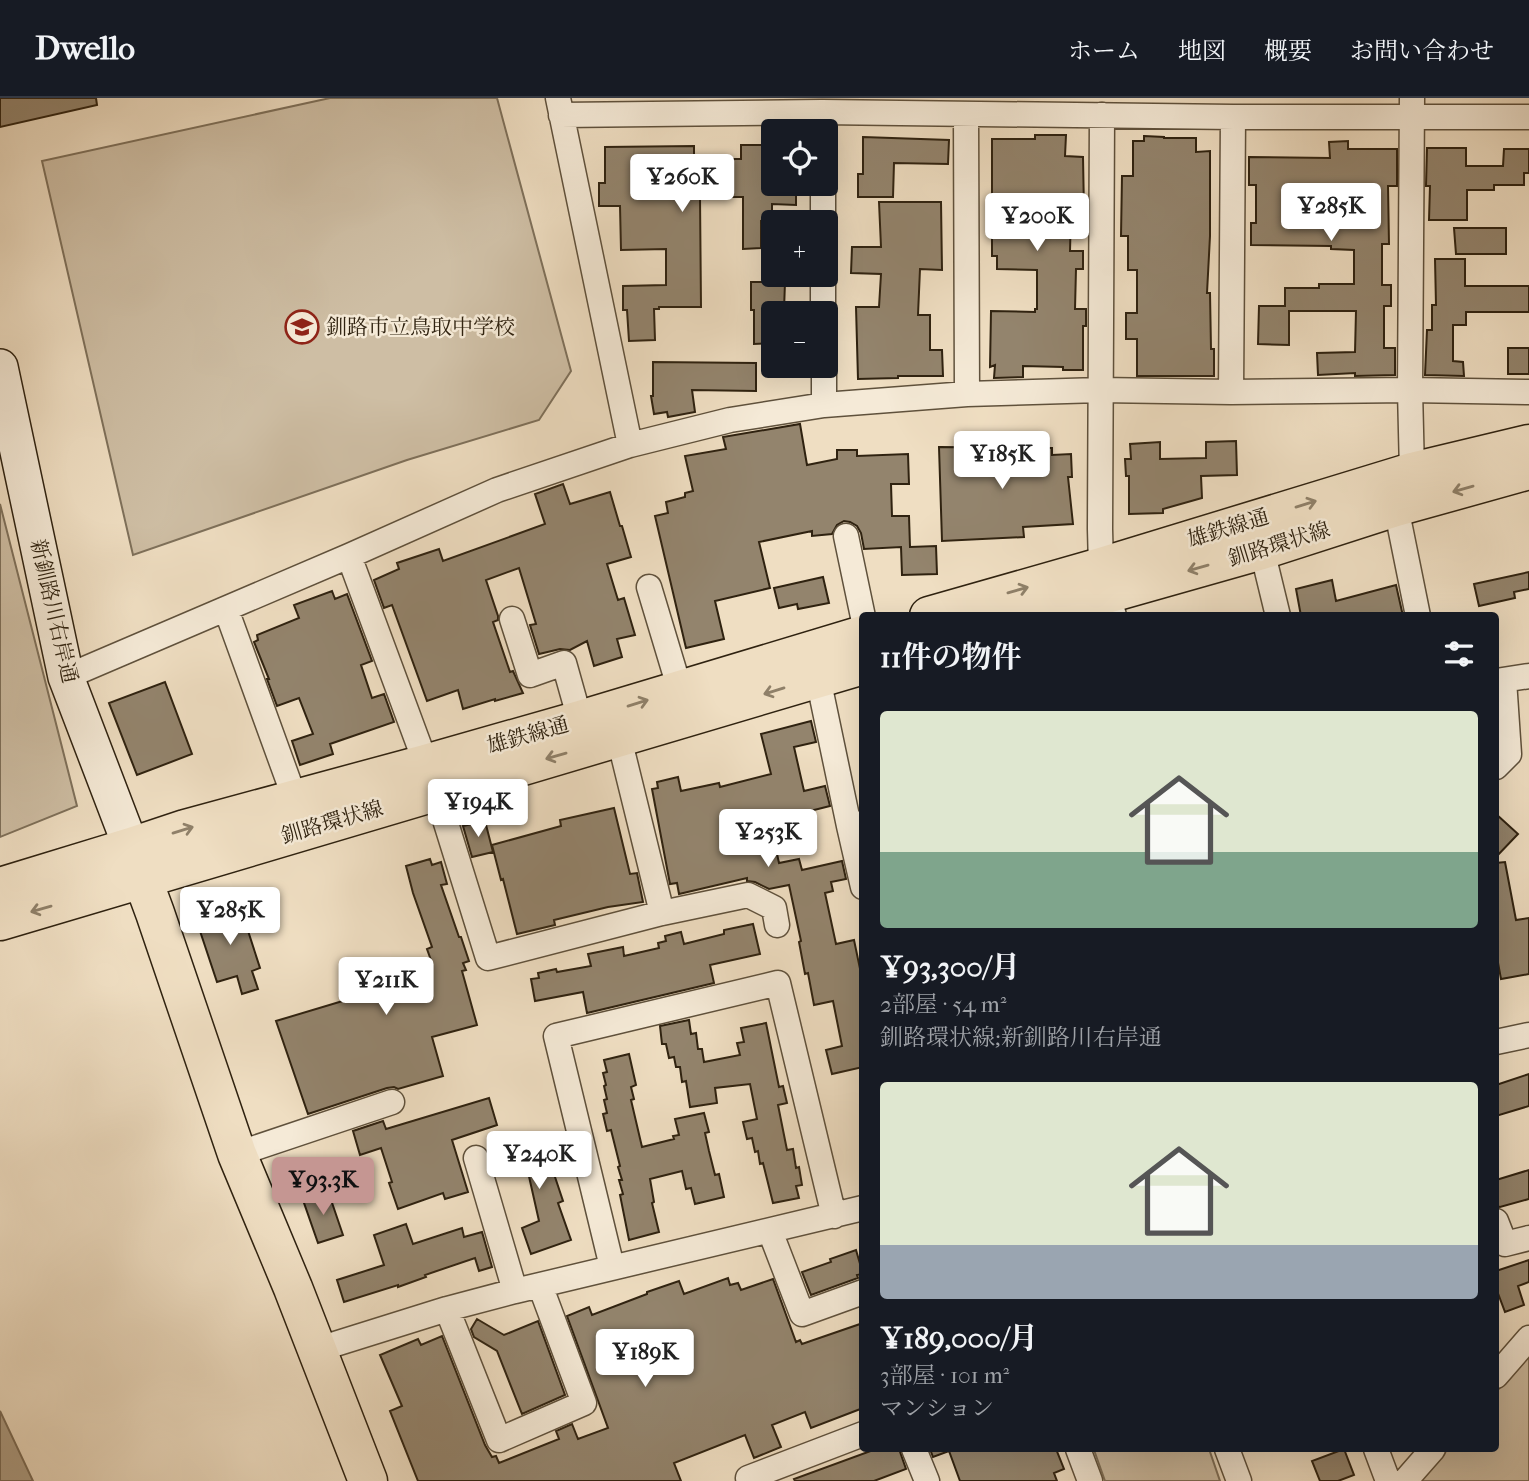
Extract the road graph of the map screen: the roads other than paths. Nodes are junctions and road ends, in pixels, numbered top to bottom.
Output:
1 (1055, 106) edge
2 (560, 107) edge
3 (1412, 107) edge
4 (822, 114) edge
5 (966, 114) junction
6 (1102, 115) junction
7 (1233, 117) junction
8 (1529, 117) edge
9 (0, 367) edge
10 (824, 378) edge
11 (1100, 390) junction
12 (1410, 390) junction
13 (1231, 392) junction
14 (1529, 392) edge
15 (967, 394) junction
16 (824, 405) junction
17 (1529, 444) edge
18 (630, 445) junction
19 (1529, 470) edge
20 (1412, 472) junction
21 (1396, 508) junction
22 (846, 536) dead end
23 (1262, 550) junction
24 (349, 556) junction
25 (649, 587) dead end
26 (1108, 592) edge
27 (226, 609) junction
28 (862, 612) edge
29 (959, 612) edge
30 (1042, 612) edge
31 (1277, 612) edge
32 (1417, 612) edge
33 (512, 619) dead end
34 (859, 636) edge
35 (859, 666) edge
36 (1529, 676) edge
37 (66, 677) junction
38 (818, 678) junction
39 (1500, 680) edge
40 (680, 690) junction
41 (580, 720) junction
42 (619, 738) junction
43 (1499, 764) edge
44 (430, 778) junction
45 (295, 799) junction
46 (856, 825) edge
47 (859, 852) edge
48 (137, 863) junction
49 (77, 881) junction
50 (0, 887) edge
51 (662, 913) junction
52 (0, 921) edge
53 (777, 925) dead end
54 (1529, 1035) edge
55 (1499, 1041) edge
56 (392, 1102) dead end
57 (237, 1154) junction
58 (476, 1158) dead end
59 (859, 1210) edge
60 (834, 1216) junction
61 (1499, 1229) edge
62 (771, 1231) junction
63 (1529, 1238) edge
64 (612, 1267) junction
65 (540, 1284) junction
66 (515, 1291) junction
67 (859, 1293) edge
68 (447, 1309) junction
69 (1529, 1338) edge
70 (316, 1350) junction
71 (1499, 1373) edge
72 (859, 1436) edge
73 (915, 1452) edge
74 (1079, 1452) edge
75 (1228, 1452) edge
76 (1377, 1452) edge
77 (1430, 1452) edge
78 (368, 1481) edge
79 (749, 1481) edge
80 (927, 1481) edge
81 (1090, 1481) edge
82 (1239, 1481) edge
83 (1388, 1481) edge
84 (1405, 1481) edge

1 - 5 street
1 - 6 street
2 - 4 street
2 - 18 street
3 - 7 street
3 - 8 street
3 - 12 street
4 - 5 street
5 - 15 street
6 - 7 street
6 - 11 street
7 - 13 street
9 - 37 street, 新釧路川右岸通
10 - 16 street
11 - 13 street
11 - 15 street
11 - 26 street
12 - 13 street
12 - 14 street
12 - 20 street
15 - 16 street
16 - 18 street
17 - 20 main road, 雄鉄線通
18 - 24 street
19 -> 21 main road, 釧路環状線
26 -> 20 main road, 雄鉄線通
21 - 23 main road, 釧路環状線
21 - 32 street
22 - 28 street
23 -> 26 main road, 釧路環状線
23 - 31 street
24 - 27 street
24 - 44 street
25 - 40 street
29 -> 26 main road, 雄鉄線通
26 - 30 main road, 釧路環状線
27 - 37 street
27 - 45 street
33 - 41 street
34 - 40 main road, 雄鉄線通
35 - 38 main road, 釧路環状線
36 - 39 street
37 - 48 street, 新釧路川右岸通
38 -> 42 main road, 釧路環状線
38 - 46 street
39 - 43 street
41 -> 40 main road, 雄鉄線通
41 - 44 main road, 雄鉄線通
42 -> 44 main road, 釧路環状線
42 - 51 street
44 - 45 main road, 雄鉄線通
44 - 48 main road, 釧路環状線
44 - 51 street
48 -> 45 main road, 雄鉄線通
46 - 47 street
48 - 49 main road, 雄鉄線通
48 - 57 main road
49 - 50 main road
49 -> 52 main road
51 - 53 street
54 - 55 street
56 - 57 street
57 - 70 main road
58 - 66 street
59 - 60 street
60 - 62 street
60 - 64 street
61 - 63 street
62 - 64 street
62 - 67 street
64 - 65 street
65 - 66 street
65 - 68 street
66 - 68 street
68 - 70 street
69 - 71 street
70 - 78 main road
72 - 79 street
73 - 80 street
74 - 81 street
75 - 82 street
76 - 83 street
77 - 84 street

